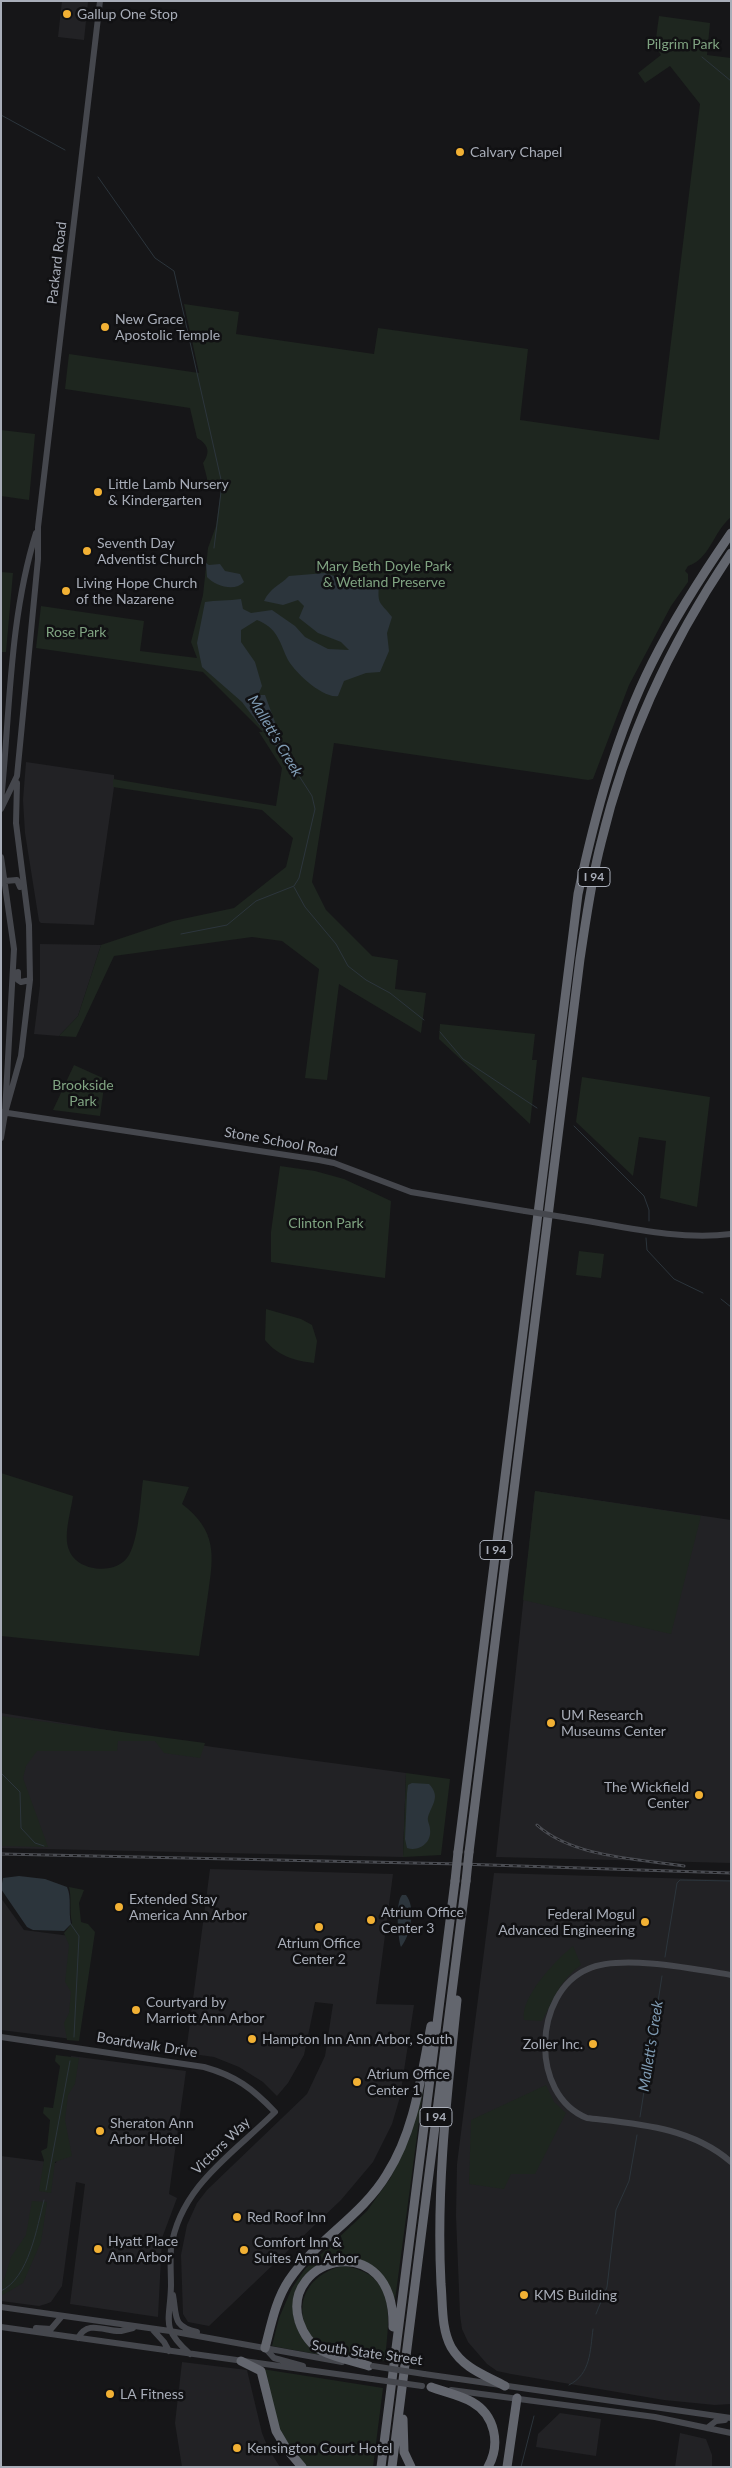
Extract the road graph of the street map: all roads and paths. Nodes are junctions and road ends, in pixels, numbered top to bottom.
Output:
1 (100, 1) edge
2 (38, 527) junction
3 (731, 533) edge
4 (731, 553) edge
5 (23, 585) junction
6 (30, 639) junction
7 (15, 651) junction
8 (24, 695) junction
9 (17, 776) junction
10 (2, 781) edge
11 (2, 795) edge
12 (1, 802) edge
13 (1, 810) edge
14 (1, 857) edge
15 (5, 880) junction
16 (27, 904) junction
17 (14, 949) junction
18 (30, 980) junction
19 (3, 1113) edge
20 (1, 1138) edge
21 (731, 1234) edge
22 (458, 1938) junction
23 (731, 1975) edge
24 (442, 1984) junction
25 (1, 2037) edge
26 (275, 2112) joint
27 (731, 2162) edge
28 (171, 2287) junction
29 (1, 2307) edge
30 (62, 2316) junction
31 (168, 2319) junction
32 (3, 2327) edge
33 (136, 2327) junction
34 (152, 2329) junction
35 (160, 2330) junction
36 (170, 2331) junction
37 (78, 2338) junction
38 (206, 2338) junction
39 (265, 2348) junction
40 (169, 2351) junction
41 (190, 2354) junction
42 (241, 2361) junction
43 (371, 2366) junction
44 (323, 2372) junction
45 (506, 2386) junction
46 (427, 2387) junction
47 (401, 2395) junction
48 (517, 2398) junction
49 (731, 2419) edge
50 (707, 2428) junction
51 (731, 2433) edge
52 (302, 2467) edge
53 (379, 2467) edge
54 (392, 2467) edge
55 (411, 2467) edge
56 (488, 2467) edge
57 (507, 2467) edge

1 - 2 main road, Packard Road
2 - 5 main road, Packard Road
2 - 6 main road, Packard Road
3 - 24 highway, I 94, bridge
4 - 22 highway, I 94, bridge
5 - 6 main road
5 - 7 main road, Packard Road
6 - 8 main road, Packard Road
7 - 8 main road
7 - 10 main road, Packard Road
8 - 9 main road, Packard Road
9 - 13 main road, Packard Road
9 - 16 main road
10 - 11 main road, Packard Road
11 - 12 main road, Packard Road
14 - 15 main road
15 - 16 main road
15 - 17 main road
16 - 18 main road
17 - 18 main road
17 - 19 main road
18 - 19 main road
19 - 20 main road
19 - 21 main road, Stone School Road, bridge
22 - 45 highway
22 - 47 highway, I 94
23 - 27 main road
24 - 39 highway
24 - 53 highway, I 94
25 - 26 main road, Boardwalk Drive
26 - 28 main road, Victors Way
28 - 31 main road, Victors Way
28 - 38 main road
29 - 30 main road, South State Street
30 - 32 main road
30 - 33 main road, South State Street
31 - 35 main road
31 - 36 main road, Victors Way
32 - 37 main road, South State Street
33 - 34 main road, South State Street
33 - 37 main road
34 - 35 main road, South State Street
34 - 40 main road
35 - 36 main road, South State Street
36 - 38 main road, South State Street
36 - 41 main road
37 - 40 main road, South State Street
38 - 39 main road, South State Street
39 - 43 main road, South State Street
39 - 44 main road
40 - 41 main road, South State Street
41 - 42 main road, South State Street
42 - 44 main road, South State Street
42 - 52 highway
43 - 45 main road, South State Street, bridge
43 - 53 highway
44 - 46 main road, South State Street, bridge
45 - 48 main road
45 - 49 main road, South State Street
46 - 48 main road, South State Street
46 - 56 highway
47 - 54 highway, I 94
47 - 55 highway
48 - 50 main road, South State Street
48 - 57 highway
49 - 50 main road
50 - 51 main road, South State Street

